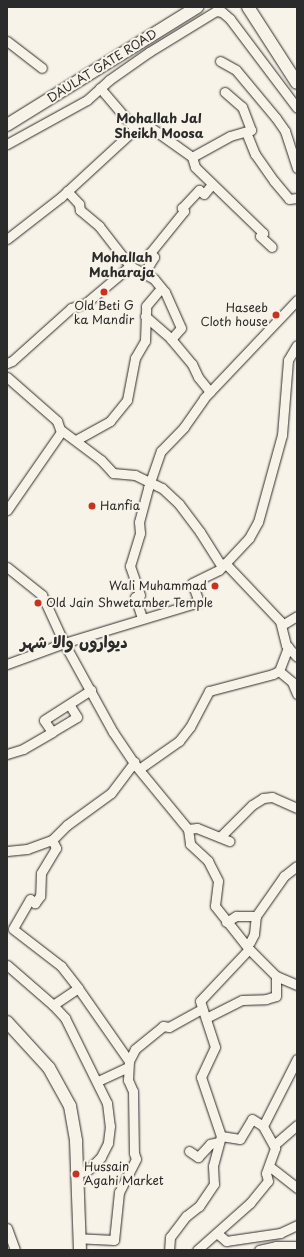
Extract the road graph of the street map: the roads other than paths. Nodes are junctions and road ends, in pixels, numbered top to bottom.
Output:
1 (197, 7) edge
2 (248, 7) edge
3 (7, 41) edge
4 (220, 61) dead end
5 (42, 68) dead end
6 (297, 83) edge
7 (100, 88) junction
8 (225, 92) dead end
9 (297, 108) edge
10 (7, 125) edge
11 (135, 129) junction
12 (246, 132) junction
13 (7, 144) edge
14 (192, 157) junction
15 (297, 168) edge
16 (212, 184) junction
17 (68, 191) junction
18 (297, 198) edge
19 (7, 238) edge
20 (272, 247) dead end
21 (130, 266) junction
22 (144, 273) junction
23 (161, 288) junction
24 (297, 300) edge
25 (145, 316) junction
26 (171, 339) junction
27 (297, 344) edge
28 (7, 363) edge
29 (7, 377) edge
30 (210, 392) junction
31 (61, 430) junction
32 (76, 440) junction
33 (150, 482) junction
34 (7, 510) edge
35 (7, 567) edge
36 (222, 567) junction
37 (297, 616) edge
38 (142, 618) junction
39 (282, 625) junction
40 (64, 643) junction
41 (288, 647) junction
42 (297, 657) edge
43 (7, 664) edge
44 (279, 671) junction
45 (91, 690) junction
46 (297, 694) edge
47 (70, 706) junction
48 (52, 732) junction
49 (7, 754) edge
50 (136, 766) junction
51 (297, 808) edge
52 (188, 829) junction
53 (221, 836) junction
54 (52, 840) junction
55 (230, 841) dead end
56 (7, 851) edge
57 (297, 866) edge
58 (256, 916) junction
59 (226, 922) junction
60 (247, 947) junction
61 (7, 965) edge
62 (276, 976) junction
63 (297, 985) edge
64 (78, 988) junction
65 (53, 1005) junction
66 (202, 1009) junction
67 (206, 1018) junction
68 (7, 1022) edge
69 (297, 1059) edge
70 (129, 1064) junction
71 (98, 1081) junction
72 (297, 1125) edge
73 (263, 1126) junction
74 (220, 1139) junction
75 (274, 1145) junction
76 (189, 1151) dead end
77 (269, 1166) junction
78 (77, 1174) junction
79 (297, 1188) edge
80 (297, 1225) edge
81 (7, 1228) edge
82 (218, 1234) junction
83 (79, 1238) junction
84 (297, 1246) edge
85 (15, 1250) edge
86 (80, 1250) edge
87 (170, 1250) edge
88 (197, 1250) edge
89 (260, 1250) edge

1 - 10 main road, DAULAT GATE ROAD
2 - 6 main road
3 - 5 street
4 - 15 street
7 - 9 street
7 - 11 street
7 - 13 street
8 - 12 street
11 - 14 street
11 - 17 street
12 - 14 street
12 - 18 street
14 - 16 street
16 - 20 street
16 - 22 street
17 - 19 street
17 - 21 street
21 - 22 street
21 - 28 street
22 - 23 street
23 - 25 street
23 - 26 street
24 - 30 street
25 - 26 street
25 - 32 street
26 - 30 street
27 - 36 street
29 - 31 street
30 - 33 street
31 - 32 street
31 - 34 street
32 - 33 street
33 - 36 street
33 - 38 street
35 - 40 street
36 - 38 street
36 - 39 street
37 - 39 street
38 - 40 street
39 - 41 street
40 - 43 street
40 - 45 street
41 - 42 street
41 - 44 street
44 - 46 street
44 - 50 street
45 - 47 street
45 - 50 street
47 - 48 street
47 - 48 street
48 - 49 street
50 - 52 street
50 - 54 street
51 - 53 street
52 - 53 street
52 - 59 street
53 - 55 street
54 - 56 street
54 - 64 street
57 - 58 street
58 - 59 street
58 - 60 street
59 - 60 street
60 - 62 street
60 - 66 street
61 - 65 street
62 - 63 street
62 - 67 street
64 - 65 street
64 - 70 street
65 - 71 street
66 - 67 street
66 - 70 street
67 - 74 street
68 - 78 main road
69 - 73 street
70 - 71 street
70 - 83 street
71 - 78 street
72 - 75 street
73 - 74 street
73 - 75 street
74 - 76 street
74 - 87 street
75 - 77 street
77 - 79 street
77 - 82 street
78 - 83 main road
80 - 82 street
81 - 85 street
82 - 88 street
83 - 86 main road
84 - 89 street

